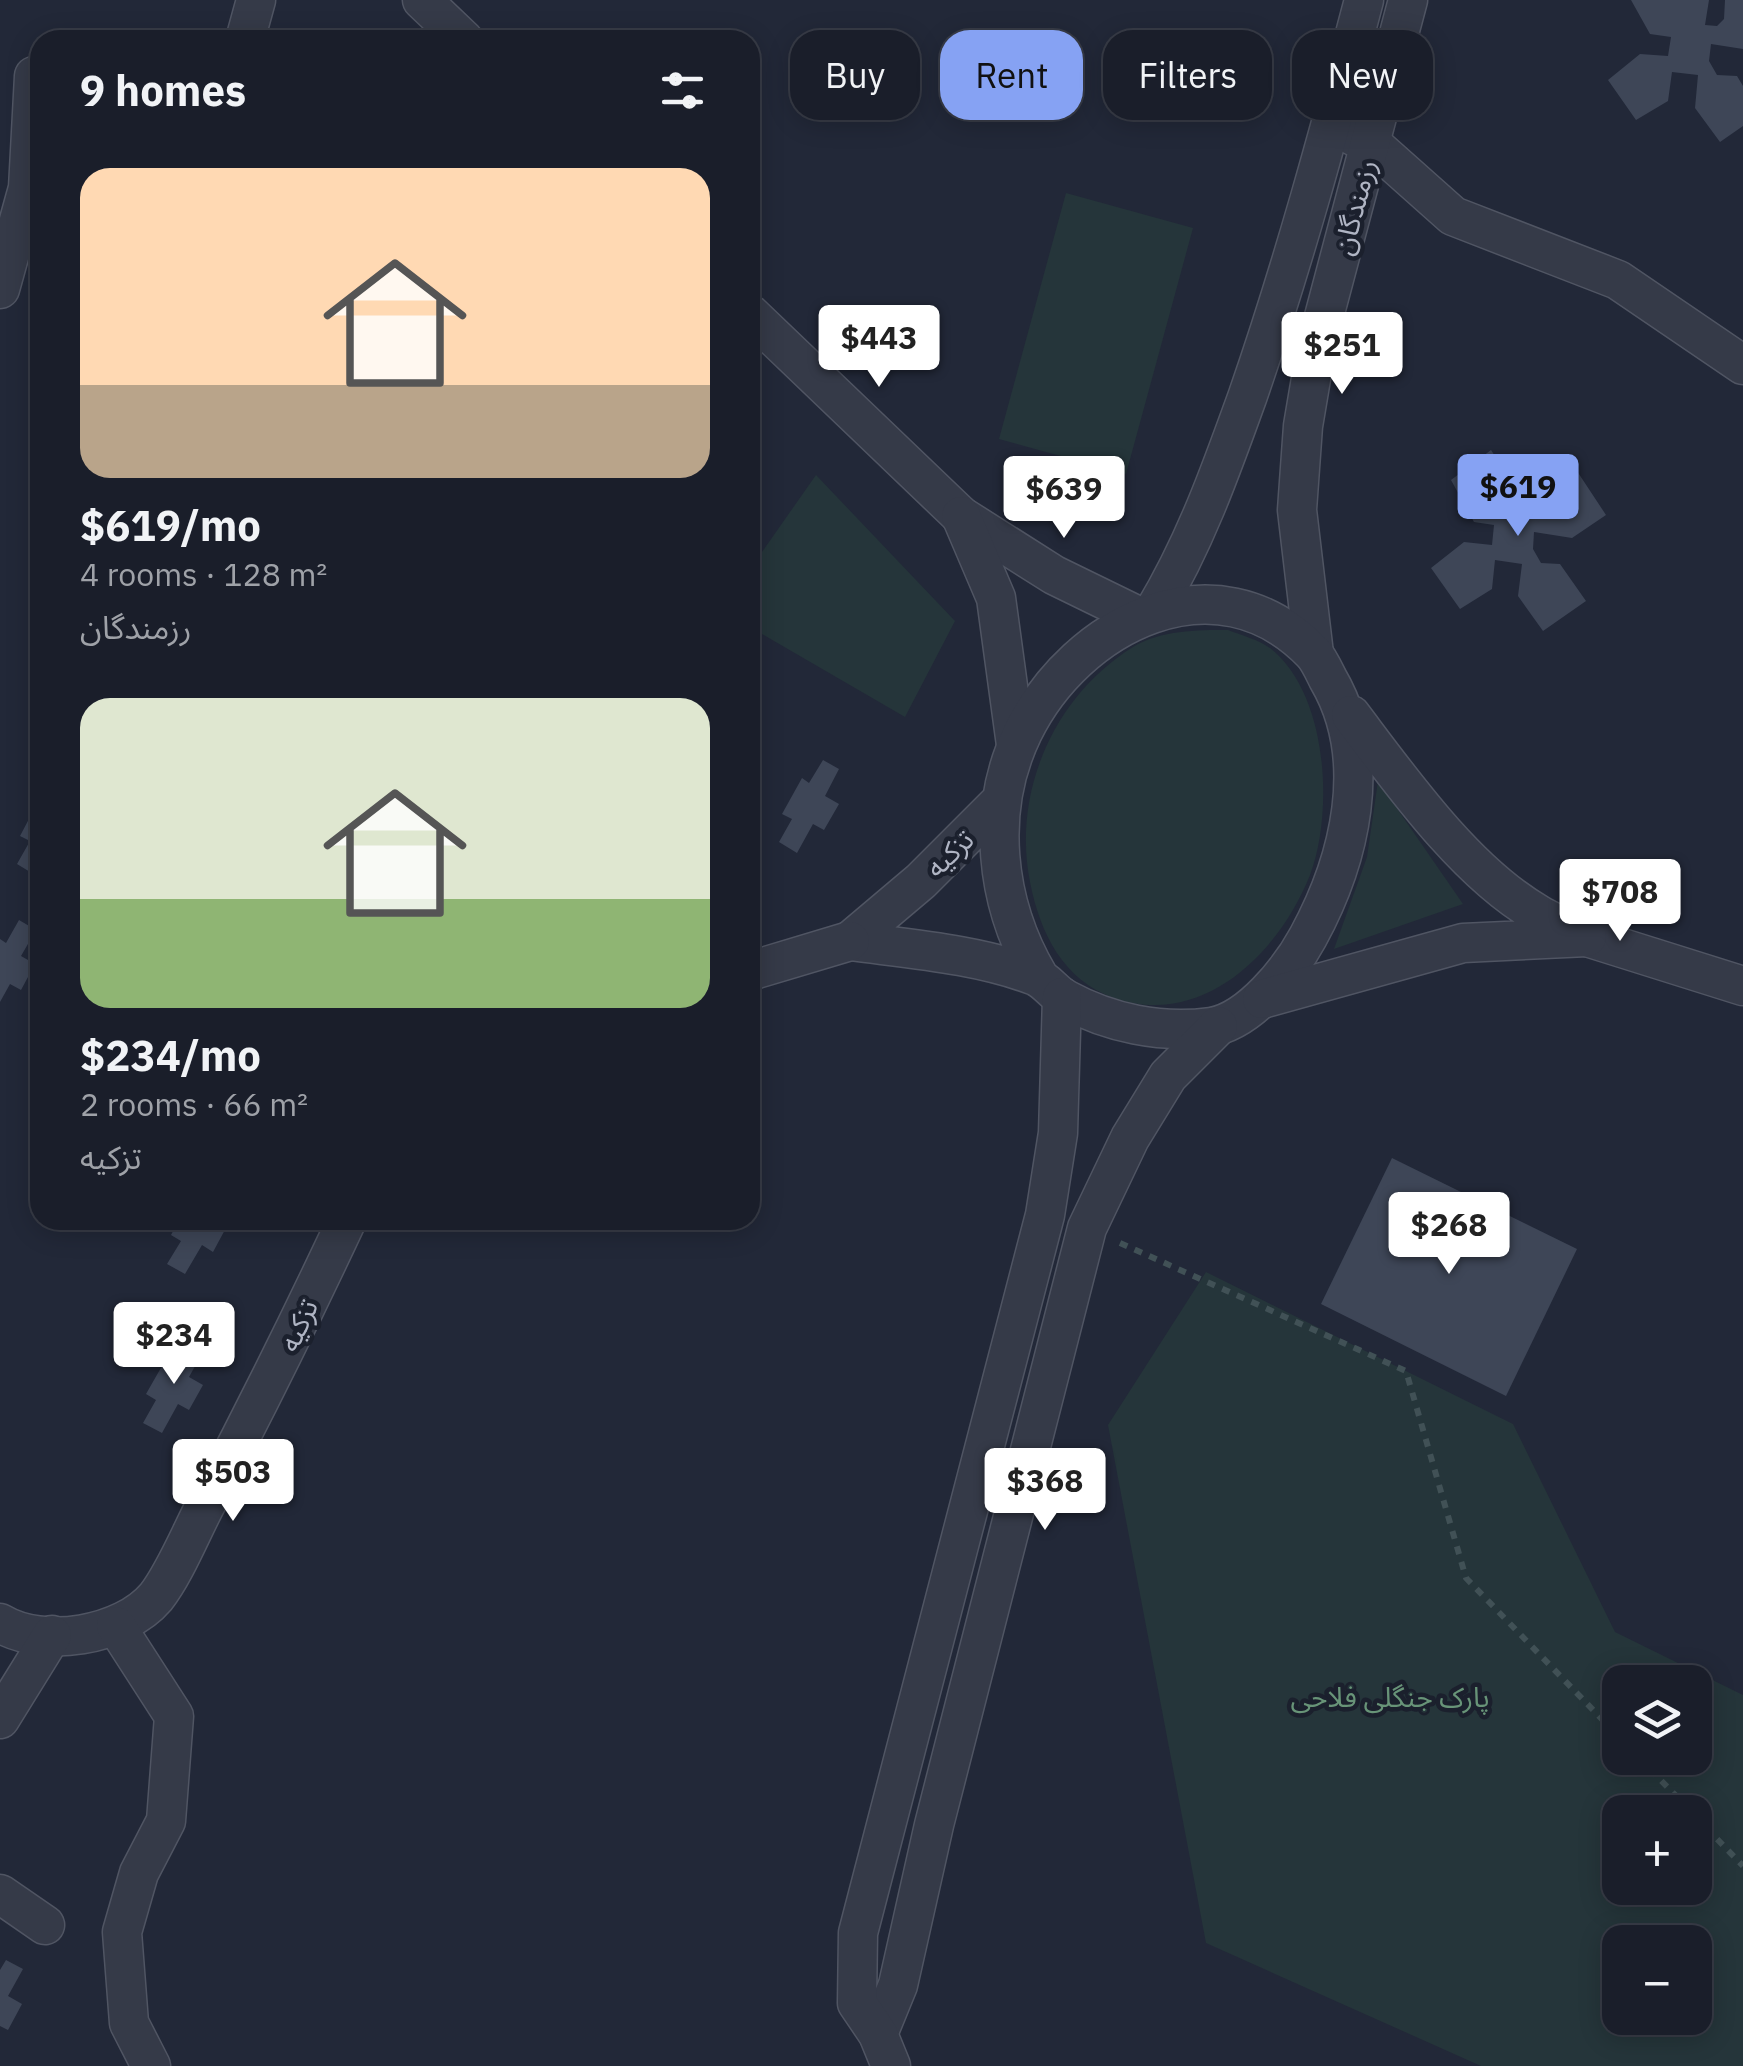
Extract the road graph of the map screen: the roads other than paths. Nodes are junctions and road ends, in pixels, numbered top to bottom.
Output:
1 (256, 0) edge
2 (422, 0) edge
3 (1364, 0) edge
4 (1408, 0) edge
5 (248, 30) edge
6 (454, 30) edge
7 (25, 73) edge
8 (1330, 129) junction
9 (1371, 142) junction
10 (0, 289) edge
11 (760, 324) edge
12 (1743, 365) edge
13 (961, 516) junction
14 (1146, 614) junction
15 (1314, 654) junction
16 (1344, 706) junction
17 (1016, 747) junction
18 (1000, 802) junction
19 (1587, 937) junction
20 (850, 942) junction
21 (760, 968) edge
22 (1743, 986) edge
23 (1050, 987) junction
24 (1262, 1000) junction
25 (1218, 1026) junction
26 (1045, 1216) junction
27 (1087, 1228) junction
28 (341, 1230) edge
29 (0, 1623) edge
30 (116, 1626) junction
31 (52, 1635) junction
32 (0, 1719) edge
33 (0, 1894) edge
34 (46, 1924) dead end
35 (884, 2050) edge
36 (151, 2066) edge

1 - 5 street
2 - 6 street
3 - 8 street, رزمندگان
4 - 9 street, رزمندگان
7 - 10 street
8 - 9 street
8 - 14 street, رزمندگان
9 - 12 street
9 - 15 street, رزمندگان
11 - 13 street
13 - 14 street
13 - 17 street
14 - 15 street
14 - 17 street
15 - 16 street
16 - 19 street
16 - 24 street
17 - 18 street
18 - 20 street, تزکیه
18 - 23 street
19 - 22 street
19 - 24 street
20 - 21 street, تزکیه
20 - 23 street, تزکیه
23 - 25 street, تزکیه
23 - 26 street
24 - 25 street
25 - 27 street
26 - 27 street
26 - 35 street
27 - 35 street
28 - 30 street, تزکیه
29 - 31 street, تزکیه
30 - 31 street, تزکیه
30 - 36 street
31 - 32 street
33 - 34 street

